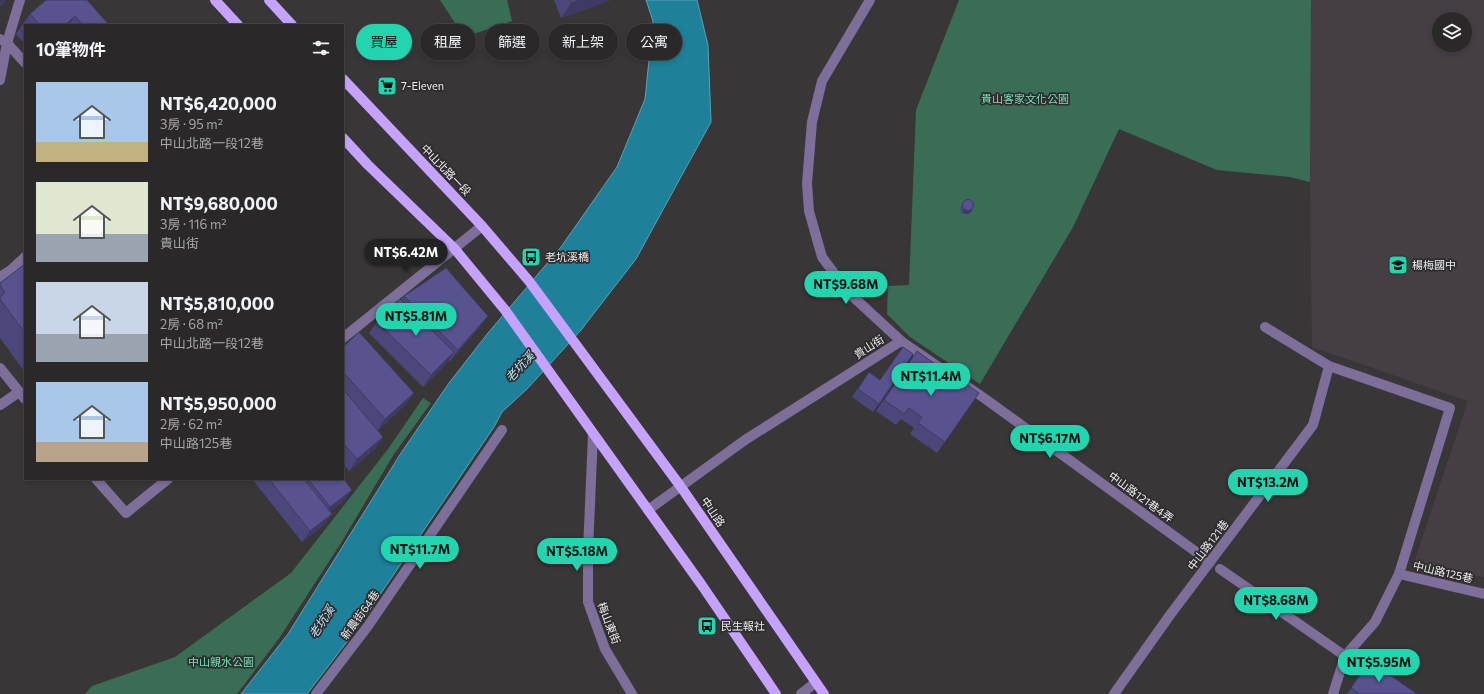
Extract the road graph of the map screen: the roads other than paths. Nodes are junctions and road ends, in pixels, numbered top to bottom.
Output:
1 (20, 0) edge
2 (215, 0) edge
3 (269, 0) edge
4 (870, 0) edge
5 (237, 24) edge
6 (291, 24) edge
7 (3, 41) edge
8 (24, 62) edge
9 (0, 80) edge
10 (344, 80) edge
11 (344, 139) edge
12 (482, 226) junction
13 (454, 248) junction
14 (24, 258) edge
15 (0, 277) edge
16 (1265, 327) dead end
17 (344, 337) edge
18 (901, 341) junction
19 (578, 347) joint
20 (1330, 366) junction
21 (0, 368) edge
22 (22, 395) edge
23 (0, 405) edge
24 (502, 430) dead end
25 (593, 434) junction
26 (97, 480) edge
27 (167, 480) edge
28 (681, 487) junction
29 (648, 510) junction
30 (1210, 562) junction
31 (1220, 569) dead end
32 (1399, 574) junction
33 (1484, 594) edge
34 (1345, 656) junction
35 (815, 682) junction
36 (316, 694) edge
37 (632, 694) edge
38 (776, 694) edge
39 (801, 694) edge
40 (824, 694) edge
41 (1114, 694) edge
42 (1333, 694) edge

1 - 7 street
2 - 5 main road
3 - 6 main road
4 - 18 street, 貴山街
7 - 8 street
7 - 9 street
10 - 12 main road, 中山北路一段
11 - 13 main road
12 - 13 street
12 - 19 main road, 中山北路一段
13 - 17 street
13 - 25 main road
14 - 15 street
16 - 20 street
18 - 28 street, 貴山街
18 - 30 street, 中山路121巷4弄
19 - 28 main road, 中山路
20 - 30 street, 中山路121巷
20 - 32 street
21 - 22 street
22 - 23 street
24 - 36 street, 新農街64巷
25 - 29 main road
25 - 37 street, 梅山東街
26 - 27 street
28 - 29 street, 貴山街
28 - 35 main road, 中山路
29 - 38 main road
30 - 41 street, 中山路121巷
31 - 34 street
32 - 33 street, 中山路125巷
32 - 34 street, 中山路125巷
34 - 42 street, 中山路125巷
35 - 39 street
35 - 40 main road, 中山路

